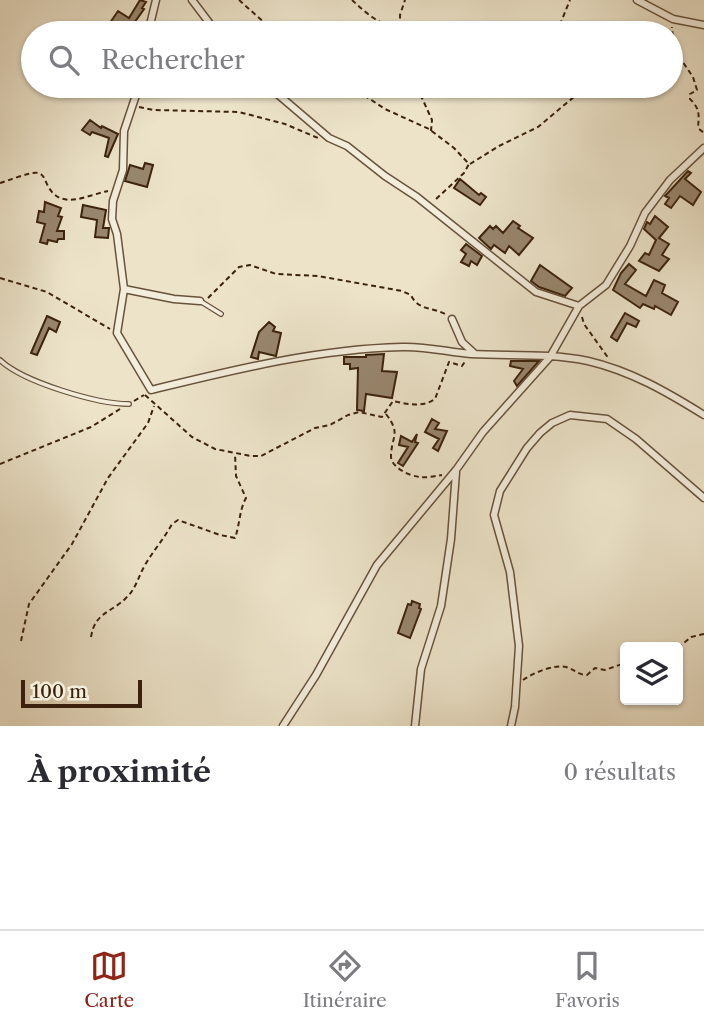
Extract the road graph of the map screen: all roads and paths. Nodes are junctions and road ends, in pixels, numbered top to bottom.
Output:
1 (156, 0) edge
2 (192, 0) edge
3 (239, 0) edge
4 (352, 0) edge
5 (405, 0) edge
6 (570, 0) edge
7 (637, 0) edge
8 (673, 19) joint
9 (151, 21) edge
10 (208, 21) edge
11 (263, 21) edge
12 (378, 21) edge
13 (400, 21) edge
14 (561, 21) edge
15 (704, 25) edge
16 (683, 62) edge
17 (134, 98) edge
18 (282, 98) edge
19 (372, 98) edge
20 (422, 98) edge
21 (573, 98) edge
22 (131, 105) junction
23 (431, 131) junction
24 (704, 134) edge
25 (329, 138) junction
26 (704, 148) edge
27 (469, 164) junction
28 (0, 183) edge
29 (117, 189) junction
30 (430, 208) junction
31 (0, 278) edge
32 (124, 289) junction
33 (200, 301) junction
34 (579, 306) junction
35 (221, 314) dead end
36 (452, 319) joint
37 (117, 333) junction
38 (472, 354) junction
39 (551, 357) junction
40 (0, 360) edge
41 (615, 369) junction
42 (147, 392) junction
43 (129, 404) junction
44 (154, 405) junction
45 (386, 413) junction
46 (704, 415) edge
47 (236, 453) junction
48 (0, 464) edge
49 (456, 470) junction
50 (704, 498) edge
51 (704, 634) edge
52 (91, 637) dead end
53 (21, 640) dead end
54 (683, 644) edge
55 (620, 665) edge
56 (516, 684) junction
57 (283, 726) edge
58 (415, 726) edge
59 (511, 726) edge

1 - 9 street
2 - 10 street
3 - 11 path
4 - 12 path
5 - 13 path
6 - 14 path
7 - 8 street
8 - 15 street
16 - 24 path
17 - 22 street
18 - 25 street
19 - 23 path
20 - 23 path
21 - 27 path
22 - 25 path
22 - 29 street
23 - 27 path
25 - 30 street
26 - 34 street
27 - 30 path
28 - 29 path
29 - 32 street
30 - 34 street
31 - 37 path
32 - 33 street
32 - 37 street
33 - 35 lane
33 - 36 path
34 - 39 street
34 - 41 path
36 - 38 street
37 - 42 street
38 - 39 street
38 - 42 street
38 - 45 path
39 - 41 street
39 - 49 street
40 - 43 lane
41 - 46 street
42 - 43 path
42 - 44 path
43 - 48 path
44 - 47 path
44 - 53 path
45 - 47 path
45 - 49 path
47 - 52 path
49 - 57 street
49 - 58 street
50 - 56 street
51 - 54 path
55 - 56 path
56 - 59 street

